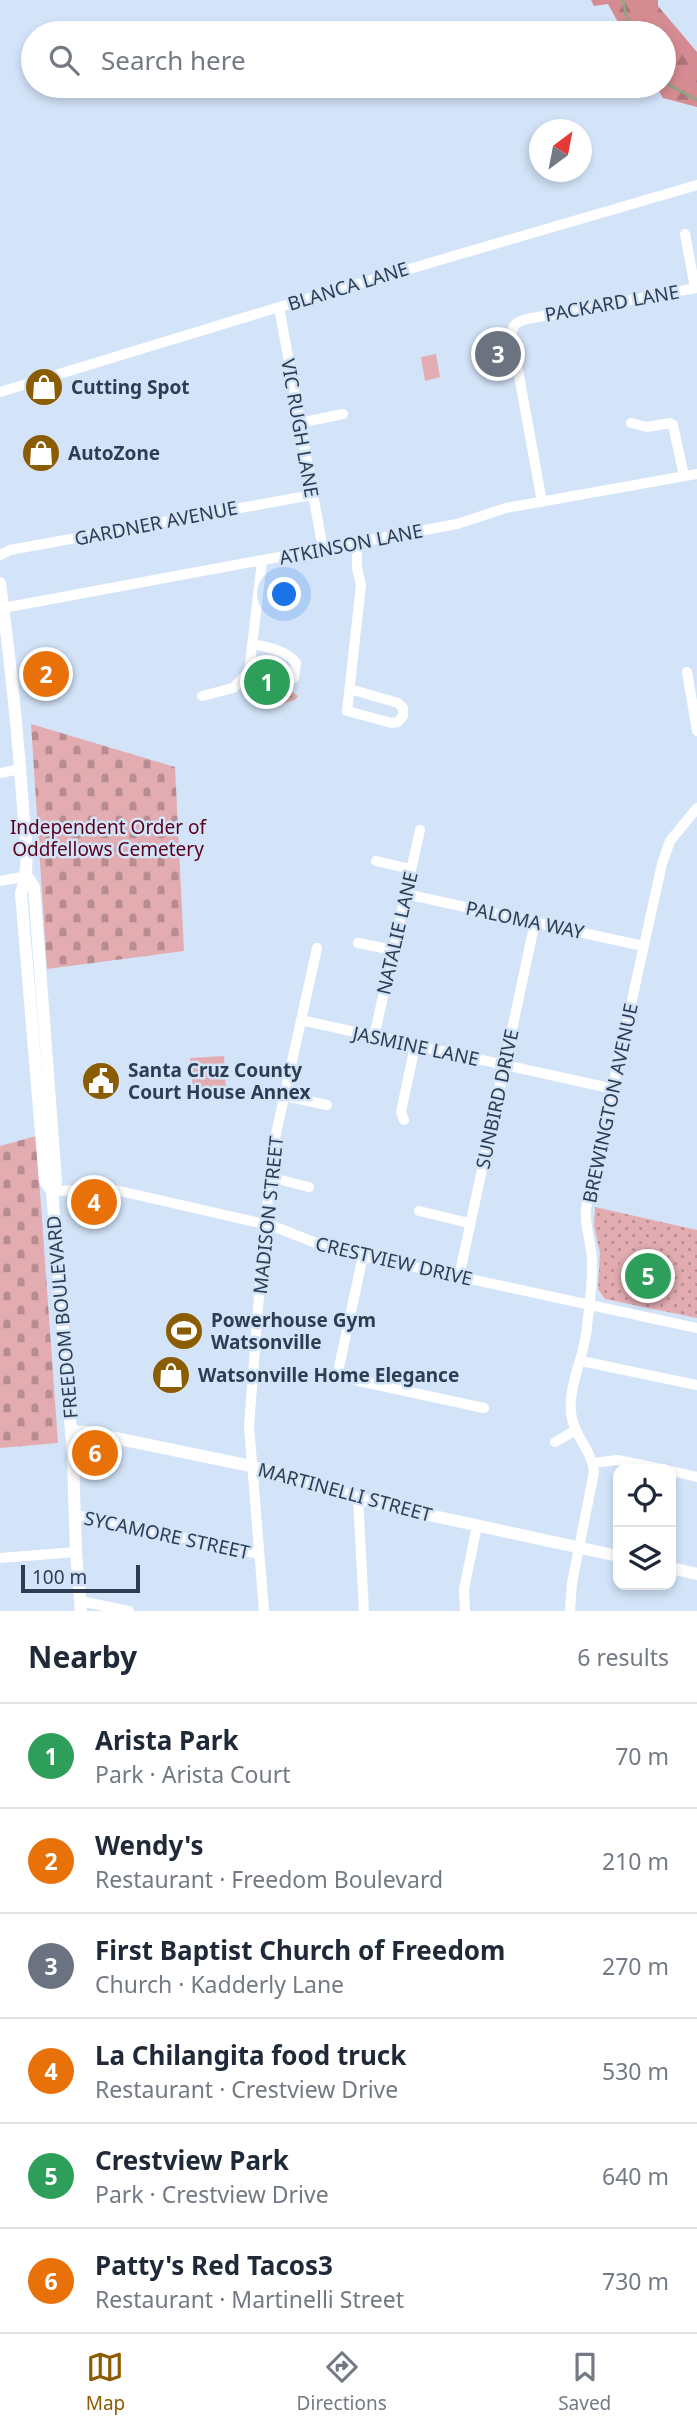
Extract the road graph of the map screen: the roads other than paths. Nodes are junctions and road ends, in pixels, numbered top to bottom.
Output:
1 (697, 185) edge
2 (685, 234) dead end
3 (696, 288) edge
4 (279, 307) junction
5 (0, 392) edge
6 (343, 414) dead end
7 (299, 422) junction
8 (631, 423) dead end
9 (697, 474) edge
10 (684, 476) junction
11 (312, 495) junction
12 (542, 502) junction
13 (357, 543) junction
14 (323, 549) junction
15 (0, 555) edge
16 (262, 561) junction
17 (0, 583) edge
18 (3, 608) junction
19 (253, 644) junction
20 (5, 662) edge
21 (687, 672) dead end
22 (294, 678) dead end
23 (350, 690) junction
24 (202, 696) dead end
25 (697, 732) edge
26 (20, 769) junction
27 (0, 773) edge
28 (697, 808) edge
29 (420, 830) dead end
30 (376, 861) dead end
31 (411, 869) junction
32 (27, 876) junction
33 (0, 881) edge
34 (406, 894) junction
35 (535, 922) junction
36 (358, 943) dead end
37 (643, 946) junction
38 (317, 948) dead end
39 (393, 950) junction
40 (301, 1020) junction
41 (374, 1037) junction
42 (415, 1046) junction
43 (504, 1065) junction
44 (614, 1089) junction
45 (285, 1096) junction
46 (327, 1105) dead end
47 (404, 1120) dead end
48 (269, 1177) junction
49 (309, 1187) dead end
50 (52, 1191) junction
51 (419, 1211) dead end
52 (469, 1223) junction
53 (264, 1224) junction
54 (363, 1256) junction
55 (458, 1277) junction
56 (589, 1304) junction
57 (697, 1328) edge
58 (581, 1361) junction
59 (697, 1385) edge
60 (484, 1408) dead end
61 (576, 1430) junction
62 (71, 1431) junction
63 (555, 1442) dead end
64 (593, 1463) junction
65 (637, 1464) edge
66 (251, 1466) junction
67 (676, 1472) edge
68 (697, 1477) edge
69 (358, 1498) junction
70 (75, 1515) junction
71 (477, 1526) junction
72 (579, 1547) junction
73 (76, 1552) junction
74 (259, 1554) junction
75 (613, 1555) edge
76 (0, 1558) edge
77 (676, 1569) edge
78 (697, 1574) edge
79 (80, 1606) edge
80 (129, 1611) edge
81 (264, 1611) edge
82 (364, 1611) edge
83 (465, 1611) edge
84 (570, 1611) edge

1 - 4 street, BLANCA LANE
2 - 3 street
3 - 12 street, PACKARD LANE
4 - 5 street, BLANCA LANE
4 - 7 street, VIC RUGH LANE
6 - 7 street
7 - 11 street, VIC RUGH LANE
8 - 10 street
9 - 10 street, ATKINSON LANE
10 - 12 street, ATKINSON LANE
11 - 14 street, VIC RUGH LANE
11 - 15 street, GARDNER AVENUE
12 - 13 street, ATKINSON LANE
13 - 14 street, ATKINSON LANE
13 - 23 street
14 - 16 street, ATKINSON LANE
16 - 18 street, ATKINSON LANE
16 - 19 street
17 - 18 main road, FREEDOM BOULEVARD
18 - 20 main road, FREEDOM BOULEVARD
19 - 22 street
19 - 24 street
20 - 26 main road, FREEDOM BOULEVARD
21 - 25 street
23 - 23 street
26 - 27 street
26 - 32 main road, FREEDOM BOULEVARD
28 - 37 street, BREWINGTON AVENUE
29 - 31 street, NATALIE LANE
30 - 31 street
31 - 34 street, NATALIE LANE
32 - 33 street
32 - 50 main road, FREEDOM BOULEVARD
34 - 35 street, PALOMA WAY
34 - 39 street, NATALIE LANE
35 - 37 street, PALOMA WAY
35 - 43 street, SUNBIRD DRIVE
36 - 39 street
37 - 44 street, BREWINGTON AVENUE
38 - 40 street, MADISON STREET
39 - 41 street, NATALIE LANE
40 - 41 street, JASMINE LANE
40 - 45 street, MADISON STREET
41 - 42 street, JASMINE LANE
42 - 43 street, JASMINE LANE
42 - 47 street
43 - 44 street, JASMINE LANE
43 - 52 street, SUNBIRD DRIVE
44 - 56 street, BREWINGTON AVENUE
45 - 46 street
45 - 48 street, MADISON STREET
48 - 49 street
48 - 53 street, MADISON STREET
50 - 53 street, CRESTVIEW DRIVE
50 - 62 main road, FREEDOM BOULEVARD
51 - 52 street
52 - 55 street, SUNBIRD DRIVE
53 - 54 street, CRESTVIEW DRIVE
53 - 66 street, MADISON STREET
54 - 55 street, CRESTVIEW DRIVE
54 - 60 street
55 - 56 street, CRESTVIEW DRIVE
56 - 57 street, CRESTVIEW DRIVE
56 - 58 street, BREWINGTON AVENUE
58 - 59 street
58 - 61 street, BREWINGTON AVENUE
61 - 63 street
61 - 64 street, BREWINGTON AVENUE
62 - 66 main road, MARTINELLI STREET
62 - 70 main road, FREEDOM BOULEVARD
64 - 65 street
64 - 72 street
66 - 69 main road, MARTINELLI STREET
66 - 74 street, MADISON STREET
67 - 68 street
69 - 71 main road, MARTINELLI STREET
69 - 82 street
70 - 73 main road, FREEDOM BOULEVARD
70 - 74 street, SYCAMORE STREET
71 - 72 main road, MARTINELLI STREET
71 - 83 street
72 - 75 main road, MARTINELLI STREET
72 - 84 street
73 - 76 street
73 - 79 main road, FREEDOM BOULEVARD
74 - 81 street, MADISON STREET
77 - 78 main road
79 - 80 street

